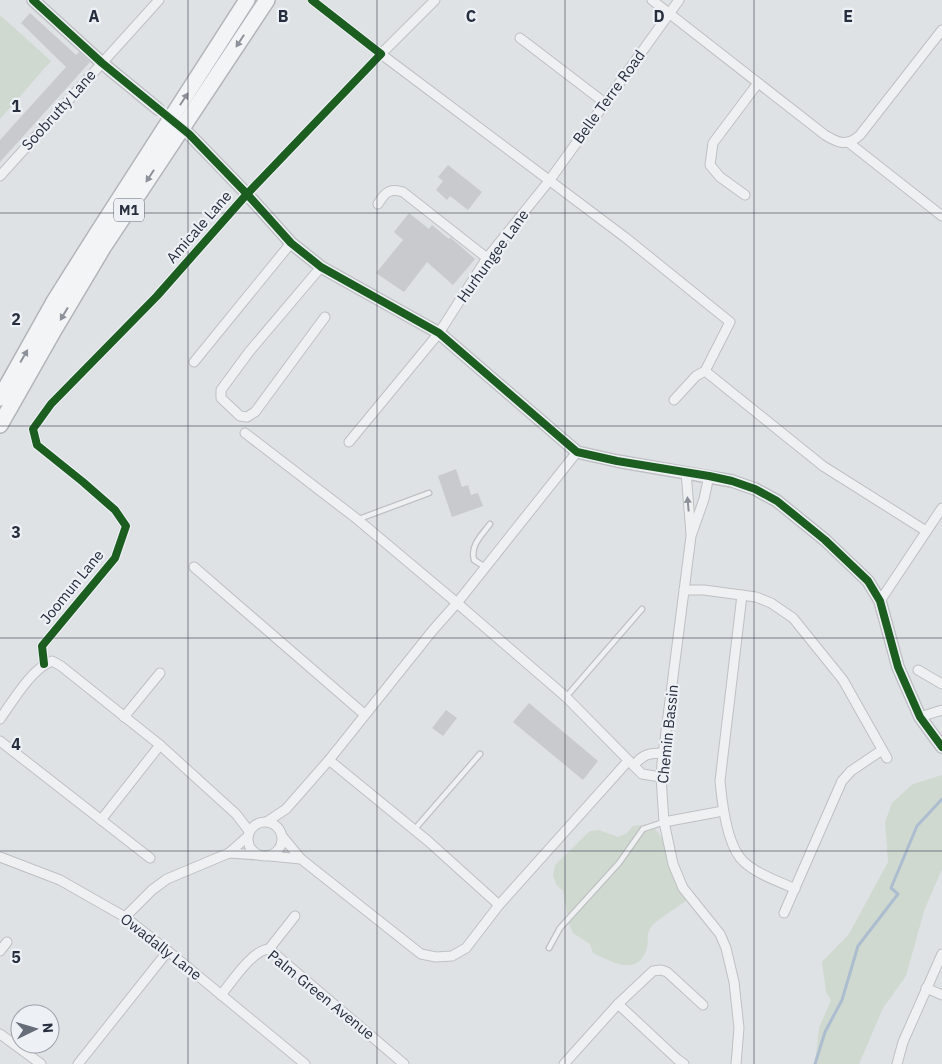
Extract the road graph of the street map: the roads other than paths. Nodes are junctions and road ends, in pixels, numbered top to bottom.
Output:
1 (33, 0) edge
2 (159, 0) edge
3 (247, 0) edge
4 (267, 0) edge
5 (312, 0) edge
6 (435, 0) edge
7 (652, 0) edge
8 (678, 0) edge
9 (669, 13) junction
10 (942, 30) edge
11 (520, 38) dead end
12 (381, 54) junction
13 (102, 63) junction
14 (758, 83) junction
15 (605, 103) junction
16 (158, 109) dead end
17 (189, 134) dead end
18 (848, 142) junction
19 (0, 176) edge
20 (549, 181) junction
21 (247, 194) junction
22 (746, 195) dead end
23 (378, 204) dead end
24 (942, 216) edge
25 (291, 243) junction
26 (487, 258) junction
27 (320, 267) junction
28 (324, 317) dead end
29 (439, 333) junction
30 (194, 362) dead end
31 (705, 371) junction
32 (0, 398) edge
33 (674, 400) dead end
34 (0, 425) edge
35 (245, 433) dead end
36 (349, 442) dead end
37 (37, 445) joint
38 (577, 452) junction
39 (686, 472) junction
40 (709, 476) junction
41 (429, 493) dead end
42 (942, 508) edge
43 (357, 519) junction
44 (490, 524) dead end
45 (926, 532) junction
46 (691, 536) junction
47 (194, 567) dead end
48 (485, 568) junction
49 (684, 590) junction
50 (742, 595) junction
51 (880, 600) junction
52 (457, 603) junction
53 (642, 609) dead end
54 (44, 664) junction
55 (918, 670) dead end
56 (160, 673) dead end
57 (942, 684) edge
58 (566, 697) junction
59 (942, 710) edge
60 (364, 714) junction
61 (124, 717) junction
62 (920, 717) junction
63 (0, 719) edge
64 (0, 741) edge
65 (160, 745) junction
66 (942, 747) edge
67 (664, 753) junction
68 (480, 754) dead end
69 (329, 760) junction
70 (631, 763) junction
71 (661, 777) junction
72 (286, 809) junction
73 (723, 811) junction
74 (236, 814) junction
75 (101, 820) junction
76 (265, 822) junction
77 (664, 822) junction
78 (414, 830) junction
79 (248, 834) junction
80 (282, 834) junction
81 (229, 853) junction
82 (258, 855) junction
83 (270, 856) junction
84 (0, 857) edge
85 (150, 858) dead end
86 (301, 859) junction
87 (795, 889) junction
88 (499, 905) junction
89 (784, 913) dead end
90 (295, 916) dead end
91 (125, 917) junction
92 (6, 942) dead end
93 (549, 948) dead end
94 (270, 949) junction
95 (0, 951) edge
96 (168, 951) junction
97 (942, 954) edge
98 (926, 988) junction
99 (221, 995) junction
100 (942, 995) edge
101 (618, 1004) junction
102 (703, 1005) dead end
103 (0, 1034) edge
104 (678, 1062) edge
105 (41, 1064) edge
106 (78, 1064) edge
107 (305, 1064) edge
108 (404, 1064) edge
109 (564, 1064) edge
110 (736, 1064) edge
111 (897, 1064) edge

1 - 13 street
2 - 13 street, Soobrutty Lane
32 -> 3 highway, M1
4 -> 34 highway, M1
5 - 12 street
6 - 12 street, Amicale Lane
7 - 9 street
8 - 9 street, Belle Terre Road
9 - 14 street
9 - 15 street, Belle Terre Road
10 - 18 street
11 - 15 street
12 - 20 street
12 - 21 street, Amicale Lane
13 - 16 street
13 - 19 street, Soobrutty Lane
14 - 18 street
14 - 22 street
15 - 20 street, Belle Terre Road
17 - 21 street
18 - 24 street
20 - 26 street, Hurhungee Lane
20 - 31 street
21 - 25 street
21 - 37 street, Amicale Lane
23 - 26 street
25 - 27 street
25 - 30 street
26 - 29 street, Hurhungee Lane
27 - 28 street
27 - 29 street
29 - 36 street, Hurhungee Lane
29 - 38 street
31 - 33 street
31 - 45 street
35 - 43 street
37 - 54 street, Joomun Lane
38 - 39 street
38 - 48 street
39 - 40 street
46 -> 39 street
40 - 46 street
40 - 51 street
41 - 43 lane
42 - 45 street
43 - 52 street
44 - 48 lane
45 - 51 street
46 - 49 street, Chemin Bassin
47 - 60 street
48 - 52 street
49 - 50 street
49 - 67 street, Chemin Bassin
50 - 73 street
50 - 87 street
51 - 62 street
52 - 58 street
52 - 60 street
53 - 58 lane
54 - 61 street
54 - 63 street
55 - 57 street
56 - 61 street
58 - 70 street
59 - 62 street
60 - 69 street
61 - 65 street
62 - 66 street
64 - 75 street
65 - 74 street
65 - 75 street
67 - 70 street
67 - 71 street, Chemin Bassin
68 - 78 lane
69 - 72 street
69 - 78 street
70 - 71 street
70 - 88 street
71 - 77 street, Chemin Bassin
72 - 76 street
72 - 80 street
73 - 77 street
73 - 87 street
74 - 76 street
74 - 79 street
75 - 85 street
76 - 79 street
76 - 80 street
77 - 93 lane
77 - 110 street, Chemin Bassin
78 - 88 street
79 - 81 street
79 - 82 street
80 - 83 street
80 - 86 street
81 - 82 street
81 - 91 street
82 - 83 street
83 - 86 street
84 - 91 street, Owadally Lane
86 - 88 street
87 - 89 street
90 - 94 street
91 - 96 street, Owadally Lane
92 - 95 street
94 - 99 street, Palm Green Avenue
94 - 108 street, Palm Green Avenue
96 - 99 street, Owadally Lane
96 - 106 street
97 - 98 street
98 - 100 street
98 - 111 street
99 - 107 street, Owadally Lane
101 - 102 street
101 - 104 street
101 - 109 street
103 - 105 street

